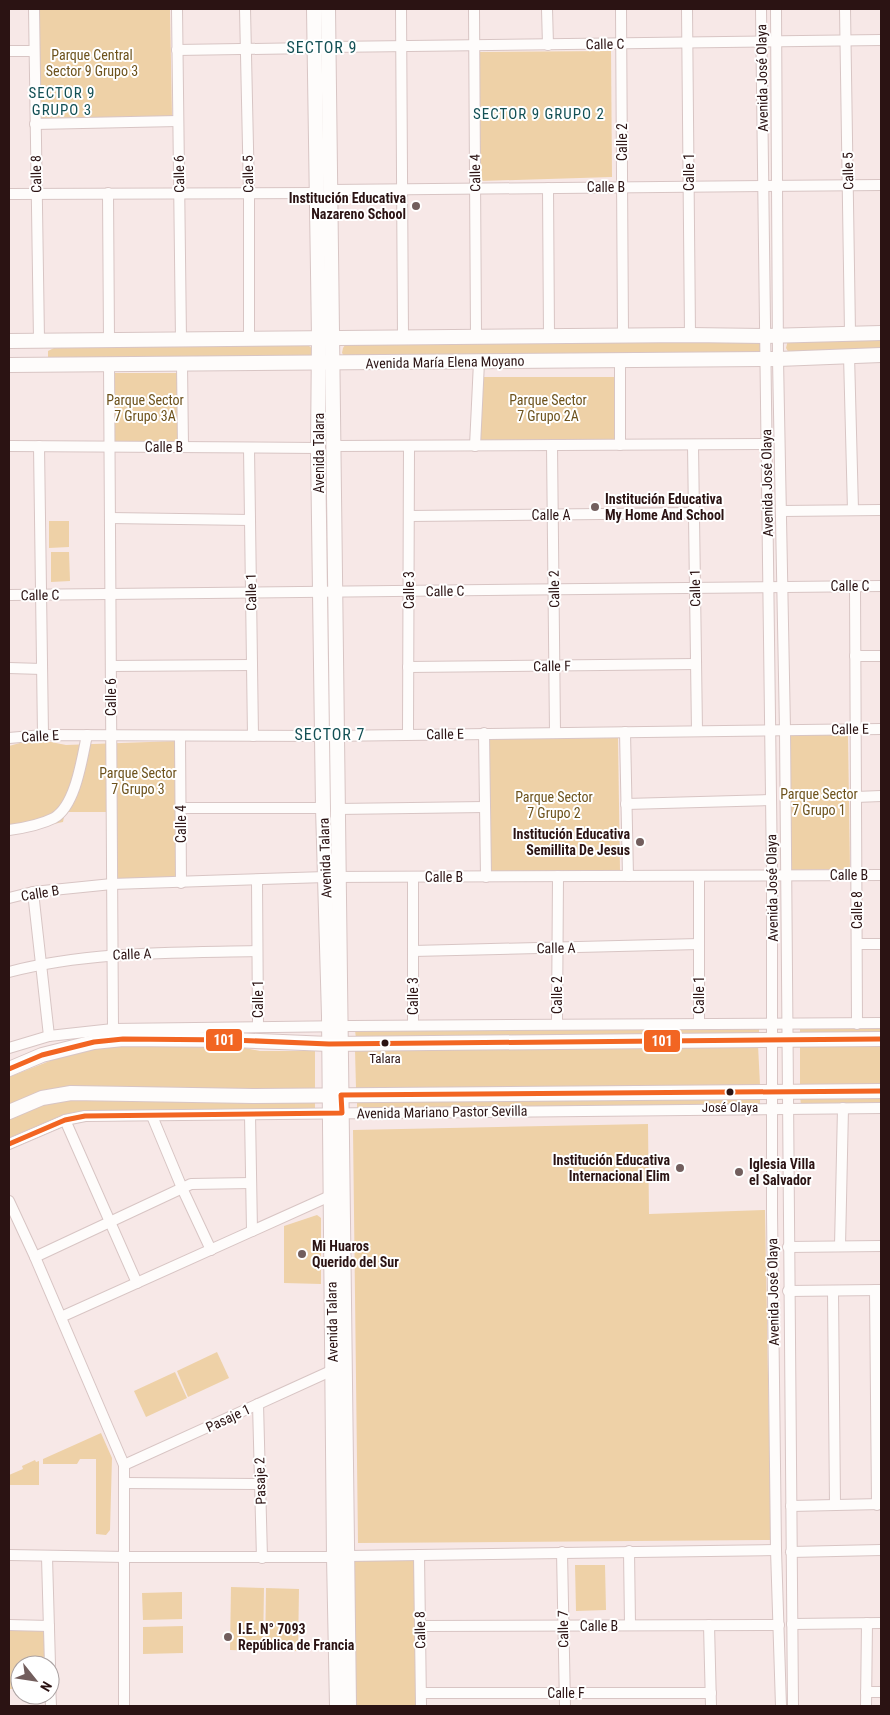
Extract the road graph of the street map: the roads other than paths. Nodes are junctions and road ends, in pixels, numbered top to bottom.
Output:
1 (34, 9) edge
2 (177, 9) edge
3 (245, 9) edge
4 (314, 9) edge
5 (328, 9) edge
6 (401, 9) edge
7 (474, 9) edge
8 (547, 9) edge
9 (621, 9) edge
10 (687, 9) edge
11 (761, 9) edge
12 (776, 9) edge
13 (845, 9) edge
14 (881, 40) edge
15 (776, 41) junction
16 (846, 41) junction
17 (761, 42) junction
18 (687, 43) junction
19 (621, 44) junction
20 (548, 45) junction
21 (401, 46) junction
22 (474, 46) junction
23 (329, 47) junction
24 (314, 48) junction
25 (245, 49) junction
26 (178, 50) junction
27 (9, 51) edge
28 (34, 51) junction
29 (178, 121) junction
30 (35, 124) junction
31 (848, 185) junction
32 (881, 185) edge
33 (763, 186) junction
34 (776, 186) junction
35 (622, 187) junction
36 (688, 187) junction
37 (548, 188) junction
38 (402, 189) junction
39 (475, 189) junction
40 (323, 191) junction
41 (108, 193) junction
42 (179, 193) junction
43 (249, 193) junction
44 (9, 194) edge
45 (36, 194) junction
46 (850, 333) junction
47 (881, 333) edge
48 (690, 335) junction
49 (549, 336) junction
50 (623, 336) junction
51 (772, 336) junction
52 (476, 337) junction
53 (326, 338) junction
54 (403, 338) junction
55 (249, 339) junction
56 (9, 340) edge
57 (38, 340) junction
58 (109, 340) junction
59 (181, 340) junction
60 (849, 355) junction
61 (881, 355) edge
62 (772, 358) junction
63 (620, 360) junction
64 (479, 362) junction
65 (326, 363) junction
66 (109, 364) junction
67 (182, 364) junction
68 (9, 366) edge
69 (693, 444) junction
70 (766, 444) junction
71 (552, 445) junction
72 (620, 445) junction
73 (9, 446) edge
74 (38, 446) junction
75 (110, 446) junction
76 (334, 446) junction
77 (409, 446) junction
78 (476, 446) junction
79 (182, 447) junction
80 (249, 448) junction
81 (318, 448) junction
82 (782, 510) junction
83 (853, 510) junction
84 (881, 510) edge
85 (694, 513) junction
86 (553, 514) junction
87 (409, 516) junction
88 (110, 518) junction
89 (250, 520) junction
90 (783, 586) junction
91 (855, 586) junction
92 (881, 586) edge
93 (769, 587) junction
94 (695, 588) junction
95 (554, 589) junction
96 (409, 591) junction
97 (320, 592) junction
98 (335, 592) junction
99 (251, 593) junction
100 (110, 594) junction
101 (9, 595) edge
102 (41, 595) junction
103 (855, 656) junction
104 (881, 656) edge
105 (252, 664) junction
106 (696, 664) junction
107 (111, 666) junction
108 (555, 666) junction
109 (408, 667) junction
110 (9, 668) edge
111 (42, 668) junction
112 (881, 728) edge
113 (856, 729) junction
114 (697, 730) junction
115 (770, 730) junction
116 (785, 730) junction
117 (555, 732) junction
118 (625, 732) junction
119 (484, 733) junction
120 (43, 734) junction
121 (408, 734) junction
122 (88, 735) junction
123 (330, 735) junction
124 (111, 736) junction
125 (180, 736) junction
126 (253, 736) junction
127 (9, 738) edge
128 (881, 796) edge
129 (856, 797) junction
130 (770, 800) junction
131 (626, 804) junction
132 (485, 807) junction
133 (180, 808) junction
134 (323, 808) junction
135 (338, 809) junction
136 (9, 830) edge
137 (881, 874) edge
138 (772, 875) junction
139 (786, 875) junction
140 (856, 875) junction
141 (558, 876) junction
142 (628, 876) junction
143 (699, 876) junction
144 (413, 877) junction
145 (486, 877) junction
146 (332, 878) junction
147 (257, 880) junction
148 (181, 883) junction
149 (112, 884) junction
150 (33, 892) junction
151 (9, 898) edge
152 (699, 944) junction
153 (857, 944) junction
154 (881, 944) edge
155 (558, 948) junction
156 (257, 951) junction
157 (413, 951) junction
158 (112, 954) junction
159 (42, 964) junction
160 (9, 972) edge
161 (881, 1023) edge
162 (557, 1024) junction
163 (699, 1024) junction
164 (772, 1024) junction
165 (787, 1024) junction
166 (858, 1024) junction
167 (413, 1025) junction
168 (335, 1026) junction
169 (258, 1027) junction
170 (113, 1029) junction
171 (49, 1036) junction
172 (881, 1039) edge
173 (772, 1040) junction
174 (787, 1040) junction
175 (335, 1043) junction
176 (9, 1048) edge
177 (9, 1069) edge
178 (881, 1091) edge
179 (771, 1092) junction
180 (788, 1092) junction
181 (335, 1095) junction
182 (788, 1108) junction
183 (843, 1108) junction
184 (881, 1108) edge
185 (771, 1109) junction
186 (9, 1112) edge
187 (335, 1113) junction
188 (250, 1115) junction
189 (152, 1116) junction
190 (65, 1120) junction
191 (9, 1144) edge
192 (251, 1183) junction
193 (182, 1188) junction
194 (330, 1196) junction
195 (9, 1201) edge
196 (110, 1222) junction
197 (252, 1231) junction
198 (840, 1246) junction
199 (881, 1246) edge
200 (788, 1247) junction
201 (211, 1250) junction
202 (35, 1257) junction
203 (137, 1283) junction
204 (878, 1290) edge
205 (788, 1291) junction
206 (833, 1291) junction
207 (61, 1317) junction
208 (333, 1370) junction
209 (258, 1404) junction
210 (775, 1447) junction
211 (790, 1447) junction
212 (124, 1465) junction
213 (124, 1483) junction
214 (260, 1484) junction
215 (879, 1504) edge
216 (835, 1505) junction
217 (791, 1506) junction
218 (776, 1550) junction
219 (881, 1550) edge
220 (628, 1551) junction
221 (562, 1552) junction
222 (791, 1552) junction
223 (9, 1555) edge
224 (419, 1555) junction
225 (47, 1556) junction
226 (125, 1557) junction
227 (340, 1557) junction
228 (262, 1558) junction
229 (866, 1623) junction
230 (881, 1623) edge
231 (9, 1624) edge
232 (792, 1624) junction
233 (710, 1625) junction
234 (779, 1625) junction
235 (49, 1626) junction
236 (420, 1626) junction
237 (563, 1626) junction
238 (630, 1626) junction
239 (50, 1655) edge
240 (866, 1692) junction
241 (881, 1692) edge
242 (421, 1693) junction
243 (564, 1693) junction
244 (711, 1693) junction
245 (124, 1706) edge
246 (337, 1706) edge
247 (349, 1706) edge
248 (421, 1706) edge
249 (564, 1706) edge
250 (711, 1706) edge
251 (781, 1706) edge
252 (792, 1706) edge
253 (866, 1706) edge

1 - 28 street, Calle 8
2 - 26 street, Calle 6
3 - 25 street, Calle 5
4 - 24 street, Avenida Talara
5 - 23 street, Avenida Talara
6 - 21 street
7 - 22 street, Calle 4
8 - 20 street
9 - 19 street, Calle 2
10 - 18 street, Calle 1
11 - 17 street, Avenida José Olaya
12 - 15 street, Avenida José Olaya
13 - 16 street, Calle 5
14 - 16 street, Calle C
15 - 16 street, Calle C
15 - 17 street, Calle C
15 - 34 street, Avenida José Olaya
16 - 31 street, Calle 5
17 - 18 street, Calle C
17 - 33 street, Avenida José Olaya
18 - 19 street, Calle C
18 - 36 street, Calle 1
19 - 20 street, Calle C
19 - 35 street, Calle 2
20 - 22 street, Calle C
21 - 22 street, Calle C
21 - 23 street, Calle C
21 - 38 street
22 - 39 street, Calle 4
23 - 40 street, Avenida Talara
24 - 25 street
24 - 40 street, Avenida Talara
25 - 26 street
25 - 43 street, Calle 5
26 - 29 street, Calle 6
27 - 28 street
28 - 30 street, Calle 8
29 - 30 street
29 - 42 street, Calle 6
30 - 45 street, Calle 8
31 - 32 street, Calle B
31 - 34 street, Calle B
31 - 46 street, Calle 5
33 - 34 street, Calle B
33 - 36 street, Calle B
33 - 51 street, Avenida José Olaya
34 - 51 street, Avenida José Olaya
35 - 36 street, Calle B
35 - 37 street, Calle B
35 - 50 street, Calle 2
36 - 48 street, Calle 1
37 - 39 street, Calle B
37 - 49 street
38 - 39 street, Calle B
38 - 40 street, Calle B
38 - 54 street
39 - 52 street, Calle 4
40 - 43 street, Calle B
40 - 53 street, Avenida Talara
41 - 42 street, Calle B
41 - 45 street, Calle B
41 - 58 street
42 - 43 street, Calle B
42 - 59 street, Calle 6
43 - 55 street, Calle 5
44 - 45 street, Calle B
45 - 57 street, Calle 8
46 - 47 street, Avenida María Elena Moyano
46 - 51 street, Avenida María Elena Moyano
48 - 50 street, Avenida María Elena Moyano
48 - 51 street, Avenida María Elena Moyano
49 - 50 street, Avenida María Elena Moyano
49 - 52 street, Avenida María Elena Moyano
51 - 62 street, Avenida José Olaya
52 - 54 street, Avenida María Elena Moyano
53 - 54 street, Avenida María Elena Moyano
53 - 55 street, Avenida María Elena Moyano
53 - 65 street, Avenida Talara
55 - 59 street, Avenida María Elena Moyano
56 - 57 street, Avenida María Elena Moyano
57 - 58 street, Avenida María Elena Moyano
58 - 59 street, Avenida María Elena Moyano
60 - 61 street, Avenida María Elena Moyano
60 - 62 street, Avenida María Elena Moyano
60 - 83 street
62 - 63 street, Avenida María Elena Moyano
62 - 70 street, Avenida José Olaya
62 - 82 street, Avenida José Olaya
63 - 64 street, Avenida María Elena Moyano
63 - 72 street
64 - 65 street, Avenida María Elena Moyano
64 - 78 street
65 - 67 street, Avenida María Elena Moyano
65 - 76 street, Avenida Talara
65 - 81 street, Avenida Talara
66 - 67 street, Avenida María Elena Moyano
66 - 68 street, Avenida María Elena Moyano
66 - 75 street, Calle 6
67 - 79 street
69 - 70 street
69 - 72 street
69 - 85 street, Calle 1
70 - 93 street, Avenida José Olaya
71 - 72 street
71 - 78 street
71 - 86 street, Calle 2
73 - 74 street, Calle B
74 - 75 street, Calle B
74 - 102 street
75 - 79 street, Calle B
75 - 88 street, Calle 6
76 - 77 street
76 - 98 street, Avenida Talara
77 - 78 street
77 - 87 street, Calle 3
79 - 80 street, Calle B
80 - 81 street, Calle B
80 - 89 street, Calle 1
81 - 97 street, Avenida Talara
82 - 83 street
82 - 90 street, Avenida José Olaya
83 - 84 street
85 - 86 street, Calle A
85 - 94 street, Calle 1
86 - 87 street, Calle A
86 - 95 street, Calle 2
87 - 96 street, Calle 3
88 - 89 street
88 - 100 street, Calle 6
89 - 99 street, Calle 1
90 - 91 street, Calle C
90 - 93 street, Calle C
90 - 116 street, Avenida José Olaya
91 - 92 street, Calle C
91 - 103 street, Calle 8
93 - 94 street, Calle C
93 - 115 street, Avenida José Olaya
94 - 95 street, Calle C
94 - 106 street, Calle 1
95 - 96 street, Calle C
95 - 108 street, Calle 2
96 - 98 street, Calle C
96 - 109 street, Calle 3
97 - 98 street, Calle C
97 - 99 street, Calle C
97 - 123 street, Avenida Talara
98 - 123 street, Avenida Talara
99 - 100 street, Calle C
99 - 105 street, Calle 1
100 - 102 street, Calle C
100 - 107 street, Calle 6
101 - 102 street, Calle C
102 - 111 street
103 - 104 street
103 - 113 street, Calle 8
105 - 107 street
105 - 126 street, Calle 1
106 - 108 street, Calle F
106 - 114 street, Calle 1
107 - 124 street, Calle 6
108 - 109 street, Calle F
108 - 117 street, Calle 2
109 - 121 street, Calle 3
110 - 111 street
111 - 120 street
112 - 113 street, Calle E
113 - 116 street, Calle E
113 - 129 street, Calle 8
114 - 115 street, Calle E
114 - 118 street, Calle E
115 - 116 street, Calle E
115 - 130 street, Avenida José Olaya
116 - 139 street, Avenida José Olaya
117 - 118 street, Calle E
117 - 119 street, Calle E
118 - 131 street
119 - 121 street, Calle E
119 - 132 street
120 - 122 street, Calle E
120 - 127 street, Calle E
121 - 123 street, Calle E
122 - 124 street, Calle E
122 - 136 street
123 - 126 street, Calle E
123 - 134 street, Avenida Talara
123 - 135 street, Avenida Talara
124 - 125 street, Calle E
124 - 149 street, Calle 6
125 - 126 street, Calle E
125 - 133 street, Calle 4
128 - 129 street
129 - 140 street, Calle 8
130 - 131 street
130 - 138 street, Avenida José Olaya
131 - 142 street
132 - 135 street
132 - 145 street
133 - 134 street
133 - 148 street, Calle 4
134 - 146 street, Avenida Talara
135 - 146 street, Avenida Talara
137 - 140 street, Calle B
138 - 139 street, Calle B
138 - 143 street, Calle B
138 - 164 street, Avenida José Olaya
139 - 140 street, Calle B
139 - 165 street, Avenida José Olaya
140 - 153 street, Calle 8
141 - 142 street, Calle B
141 - 145 street, Calle B
141 - 155 street, Calle 2
142 - 143 street, Calle B
143 - 152 street, Calle 1
144 - 145 street, Calle B
144 - 146 street, Calle B
144 - 157 street, Calle 3
146 - 147 street, Calle B
146 - 168 street, Avenida Talara
147 - 148 street, Calle B
147 - 156 street, Calle 1
148 - 149 street, Calle B
149 - 150 street, Calle B
149 - 158 street, Calle 6
150 - 151 street, Calle B
150 - 159 street
152 - 155 street, Calle A
152 - 163 street, Calle 1
153 - 154 street
153 - 166 street, Calle 8
155 - 157 street, Calle A
155 - 162 street, Calle 2
156 - 158 street, Calle A
156 - 169 street, Calle 1
157 - 167 street, Calle 3
158 - 159 street, Calle A
158 - 170 street, Calle 6
159 - 160 street, Calle A
159 - 171 street
161 - 166 street
162 - 163 street
162 - 167 street
163 - 164 street
164 - 165 street
164 - 173 street, Avenida José Olaya
165 - 166 street
165 - 174 street, Avenida José Olaya
167 - 168 street
168 - 169 street
168 - 175 street, Avenida Talara
169 - 170 street
170 - 171 street
171 - 176 street
172 - 174 street
173 - 174 street
173 - 175 street
173 - 179 street, Avenida José Olaya
174 - 180 street, Avenida José Olaya
175 - 177 street
175 - 181 street, Avenida Talara
178 - 180 street, Avenida Mariano Pastor Sevilla
179 - 180 street, Avenida Mariano Pastor Sevilla
179 - 181 street, Avenida Mariano Pastor Sevilla
179 - 185 street, Avenida José Olaya
180 - 182 street, Avenida José Olaya
181 - 186 street, Avenida Mariano Pastor Sevilla
181 - 187 street, Avenida Talara
182 - 183 street, Avenida Mariano Pastor Sevilla
182 - 185 street, Avenida Mariano Pastor Sevilla
182 - 200 street, Avenida José Olaya
183 - 184 street, Avenida Mariano Pastor Sevilla
183 - 198 street
185 - 187 street, Avenida Mariano Pastor Sevilla
185 - 210 street, Avenida José Olaya
187 - 188 street, Avenida Mariano Pastor Sevilla
187 - 194 street, Avenida Talara
187 - 227 street, Avenida Talara
188 - 189 street, Avenida Mariano Pastor Sevilla
188 - 192 street
189 - 190 street, Avenida Mariano Pastor Sevilla
189 - 193 street
190 - 191 street, Avenida Mariano Pastor Sevilla
190 - 196 street
192 - 193 street
192 - 197 street
193 - 196 street
193 - 201 street
194 - 197 street
194 - 208 street, Avenida Talara
195 - 202 street
196 - 202 street
196 - 203 street
197 - 201 street
198 - 199 street
198 - 200 street
200 - 205 street, Avenida José Olaya
201 - 203 street
202 - 207 street
203 - 207 street
204 - 206 street
204 - 215 street
205 - 206 street
205 - 211 street, Avenida José Olaya
206 - 216 street
207 - 212 street
208 - 209 street, Pasaje 1
208 - 227 street, Avenida Talara
209 - 212 street, Pasaje 1
209 - 214 street, Pasaje 2
210 - 211 street
210 - 218 street, Avenida José Olaya
211 - 217 street, Avenida José Olaya
212 - 213 street
213 - 214 street
213 - 226 street
214 - 228 street, Pasaje 2
215 - 216 street
216 - 217 street
217 - 222 street, Avenida José Olaya
218 - 220 street
218 - 234 street, Avenida José Olaya
219 - 222 street
220 - 221 street
220 - 238 street
221 - 224 street
221 - 237 street, Calle 7
222 - 232 street, Avenida José Olaya
223 - 225 street
224 - 227 street
224 - 236 street, Calle 8
225 - 226 street
225 - 235 street
226 - 228 street
226 - 245 street
227 - 228 street
227 - 246 street, Avenida Talara
227 - 247 street, Avenida Talara
229 - 230 street
229 - 232 street
229 - 240 street
231 - 235 street
232 - 252 street, Avenida José Olaya
233 - 234 street, Calle B
233 - 238 street, Calle B
233 - 244 street
234 - 251 street, Avenida José Olaya
235 - 239 street
236 - 237 street, Calle B
236 - 242 street, Calle 8
237 - 238 street, Calle B
237 - 243 street, Calle 7
240 - 241 street
240 - 253 street
242 - 243 street, Calle F
242 - 248 street, Calle 8
243 - 244 street, Calle F
243 - 249 street, Calle 7
244 - 250 street

